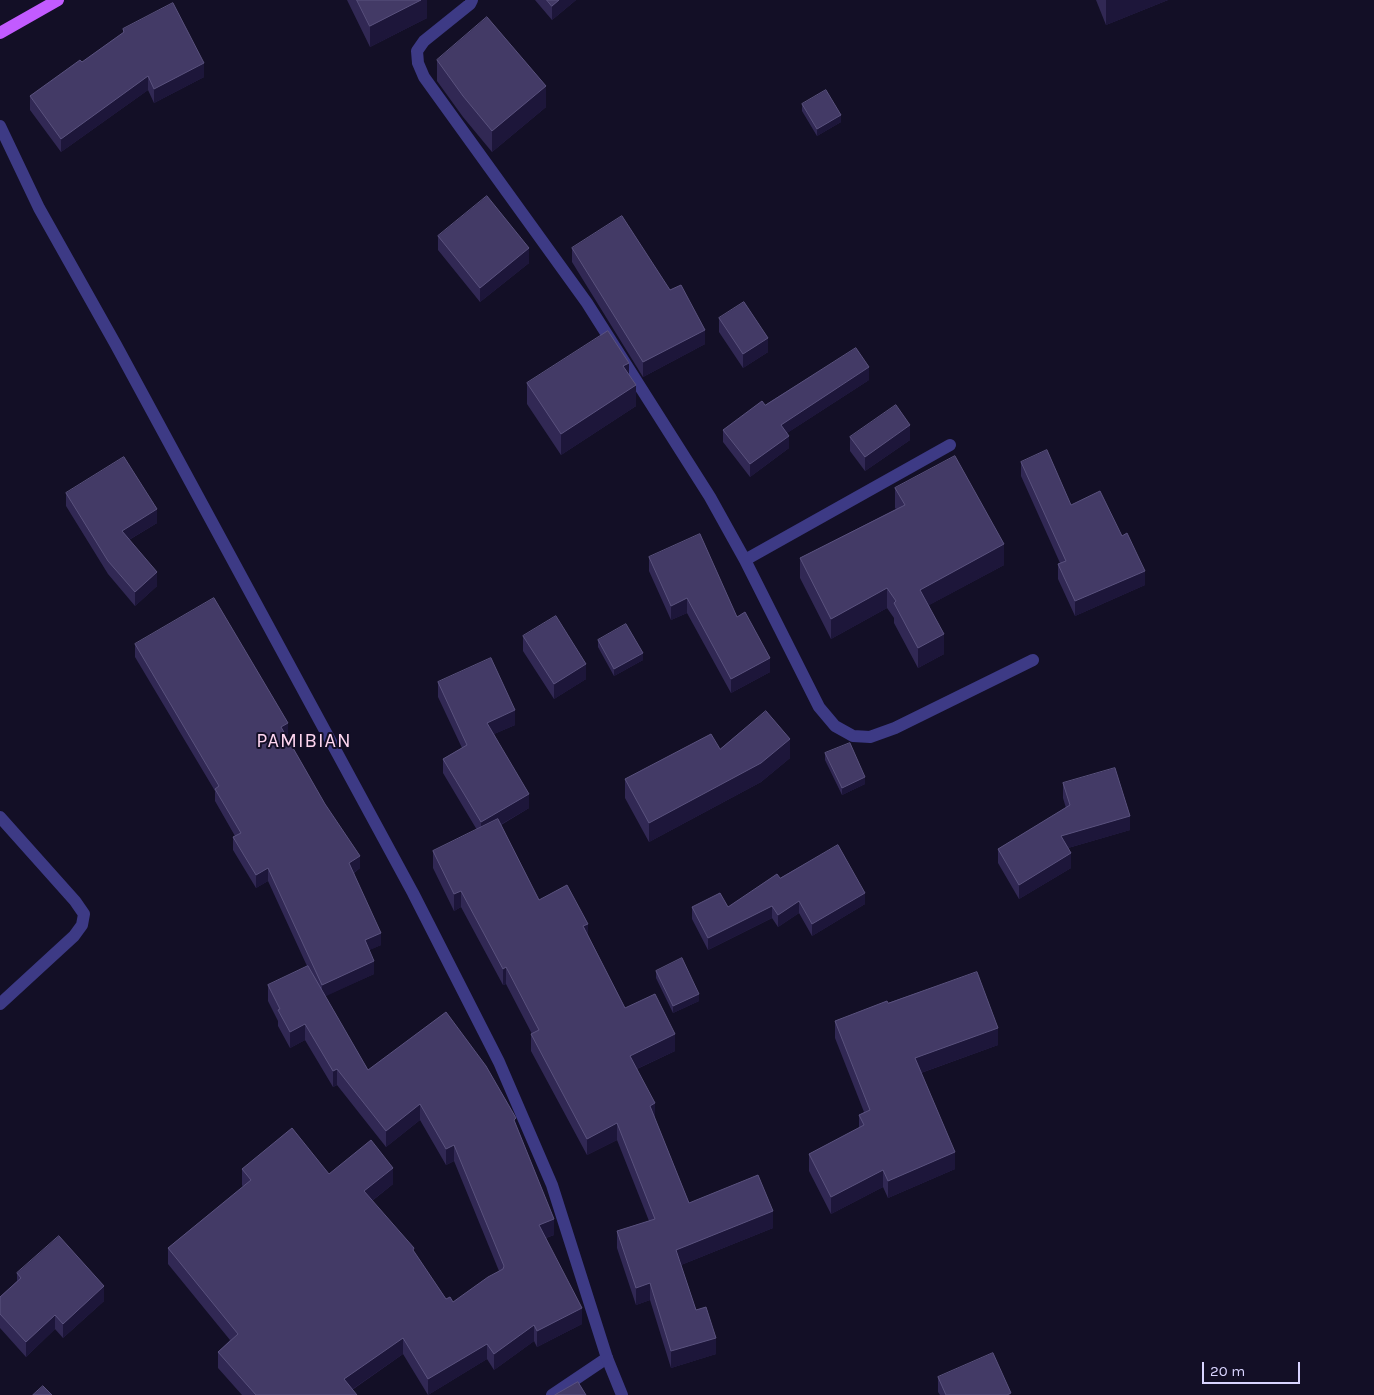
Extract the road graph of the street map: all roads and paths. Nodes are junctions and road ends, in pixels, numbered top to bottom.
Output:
1 (58, 0) edge
2 (472, 0) edge
3 (0, 33) edge
4 (0, 126) edge
5 (950, 445) dead end
6 (745, 560) junction
7 (1032, 660) dead end
8 (0, 817) edge
9 (0, 1004) edge
10 (607, 1358) junction
11 (552, 1395) edge
12 (622, 1395) edge

1 - 3 main road
2 - 6 street
4 - 10 street
5 - 6 street
6 - 7 street
8 - 9 street
10 - 11 street
10 - 12 street

